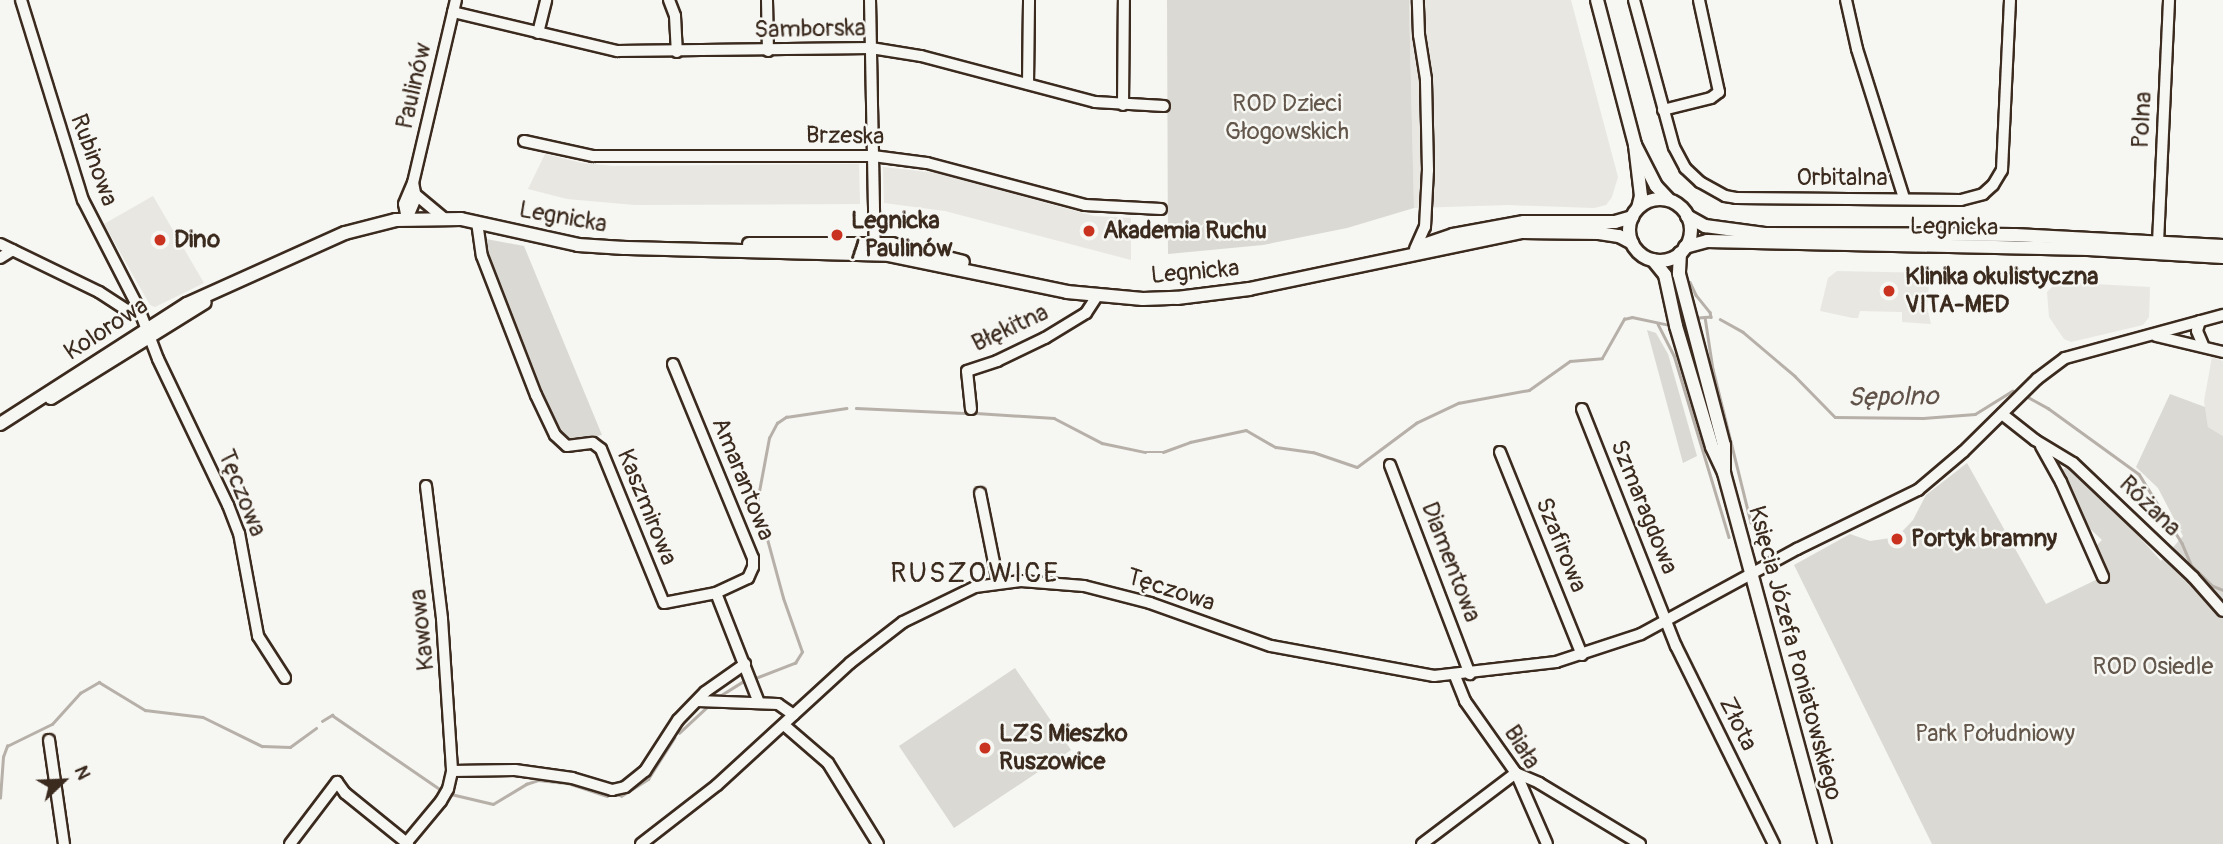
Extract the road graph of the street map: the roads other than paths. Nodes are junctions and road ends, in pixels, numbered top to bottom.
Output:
1 (21, 0) edge
2 (456, 0) edge
3 (546, 0) edge
4 (669, 0) edge
5 (767, 0) edge
6 (870, 0) edge
7 (1029, 0) edge
8 (1124, 0) edge
9 (1418, 0) edge
10 (1597, 0) edge
11 (1634, 0) edge
12 (1699, 0) edge
13 (1846, 0) edge
14 (2010, 0) edge
15 (2169, 0) edge
16 (453, 12) junction
17 (538, 33) junction
18 (872, 48) junction
19 (768, 51) junction
20 (677, 52) junction
21 (1028, 84) junction
22 (1123, 105) junction
23 (1164, 106) dead end
24 (1663, 110) junction
25 (524, 141) dead end
26 (1635, 145) junction
27 (873, 156) junction
28 (413, 183) junction
29 (415, 194) junction
30 (1904, 198) junction
31 (1669, 200) junction
32 (1161, 209) dead end
33 (1635, 213) junction
34 (1687, 216) junction
35 (444, 218) junction
36 (407, 219) junction
37 (477, 222) junction
38 (1425, 228) junction
39 (1437, 240) junction
40 (1632, 243) junction
41 (2158, 243) junction
42 (0, 244) edge
43 (1455, 245) junction
44 (2223, 246) edge
45 (875, 249) junction
46 (1415, 249) junction
47 (13, 250) junction
48 (1682, 250) junction
49 (1401, 255) junction
50 (2223, 257) edge
51 (0, 258) edge
52 (1653, 260) junction
53 (1097, 296) junction
54 (138, 309) junction
55 (2223, 315) edge
56 (2200, 321) junction
57 (2184, 325) junction
58 (147, 333) junction
59 (2146, 336) junction
60 (2189, 342) junction
61 (2203, 345) junction
62 (2223, 352) edge
63 (673, 364) dead end
64 (971, 409) dead end
65 (1582, 409) dead end
66 (2002, 414) junction
67 (0, 423) edge
68 (2039, 443) junction
69 (1500, 452) dead end
70 (1391, 465) dead end
71 (1724, 473) junction
72 (426, 486) dead end
73 (980, 493) dead end
74 (1752, 573) junction
75 (2103, 577) dead end
76 (998, 582) junction
77 (716, 593) junction
78 (2223, 611) edge
79 (1667, 622) junction
80 (1583, 655) junction
81 (745, 664) junction
82 (1470, 674) junction
83 (1455, 676) junction
84 (285, 678) dead end
85 (698, 701) junction
86 (759, 702) junction
87 (794, 715) junction
88 (784, 725) junction
89 (49, 740) dead end
90 (452, 771) junction
91 (1516, 773) junction
92 (407, 843) edge
93 (64, 844) edge
94 (290, 844) edge
95 (640, 844) edge
96 (878, 844) edge
97 (1422, 844) edge
98 (1548, 844) edge
99 (1640, 844) edge
100 (1774, 844) edge
101 (1825, 844) edge

1 - 54 street, Rubinowa
2 - 16 street, Paulinów
3 - 17 street
4 - 20 street
5 - 19 street
6 - 18 street
7 - 21 street
8 - 22 street
9 - 38 street
10 - 26 main road
11 - 24 street, Orbitalna
12 - 24 street
13 - 30 street
14 - 30 street, Orbitalna
15 - 41 street, Polna
16 - 17 street, Samborska
16 - 28 street, Paulinów
17 - 20 street, Samborska
18 - 19 street, Samborska
18 - 21 street, Samborska
18 - 27 street
19 - 20 street, Samborska
21 - 22 street, Samborska
22 - 23 street, Samborska
24 - 30 street, Orbitalna
25 - 27 street, Brzeska
26 - 31 main road
26 - 33 main road
27 - 32 street, Brzeska
27 - 45 street
28 - 29 street, Paulinów
28 - 36 street, Paulinów
29 - 35 street
29 - 36 street, Paulinów
31 - 33 main road
31 - 34 main road
33 - 39 main road, Legnicka
33 - 40 main road
34 - 41 main road, Legnicka
34 - 48 main road
35 - 36 main road, Legnicka
35 - 37 main road, Legnicka
36 - 58 main road, Kolorowa
37 - 45 main road, Legnicka
37 - 77 street, Kaszmirowa
38 - 39 street
38 - 46 street
39 - 43 street
39 - 46 main road, Legnicka
40 - 43 main road, Legnicka
40 - 52 main road
41 - 44 main road, Legnicka
42 - 47 street
43 - 49 main road, Legnicka
45 - 53 main road, Legnicka
46 - 49 main road, Legnicka
47 - 51 street
47 - 54 street
48 - 50 main road, Legnicka
48 - 52 main road
48 - 71 main road, Księcia Józefa Poniatowskiego
49 - 53 main road, Legnicka
52 - 71 main road, Księcia Józefa Poniatowskiego
53 - 64 street, Błękitna
54 - 58 street, Rubinowa
55 - 56 street, Tęczowa
56 - 57 street, Tęczowa
56 - 61 street
57 - 59 street, Tęczowa
57 - 60 street
58 - 67 main road, Kolorowa
58 - 84 street, Tęczowa
59 - 60 street
59 - 66 street, Tęczowa
60 - 61 street
61 - 62 street
63 - 77 street, Amarantowa
65 - 79 street, Szmaragdowa
66 - 68 street, Różana
66 - 74 street, Tęczowa
68 - 75 street, Różana
68 - 78 street, Różana
69 - 80 street, Szafirowa
70 - 82 street, Diamentowa
71 - 74 main road, Księcia Józefa Poniatowskiego
72 - 90 street, Kawowa
73 - 76 street
74 - 79 street, Tęczowa
74 - 101 main road, Księcia Józefa Poniatowskiego
76 - 83 street, Tęczowa
76 - 87 street, Tęczowa
77 - 81 street
79 - 80 street, Tęczowa
79 - 100 street, Złota
80 - 82 street, Tęczowa
81 - 85 street
81 - 86 street
82 - 83 street, Tęczowa
83 - 91 street, Biała
85 - 86 street
85 - 90 street
86 - 87 street
87 - 88 street, Tęczowa
88 - 95 street, Tęczowa
88 - 96 street
89 - 93 street
90 - 92 street
91 - 97 street
91 - 98 street, Biała
91 - 99 street
92 - 94 street

